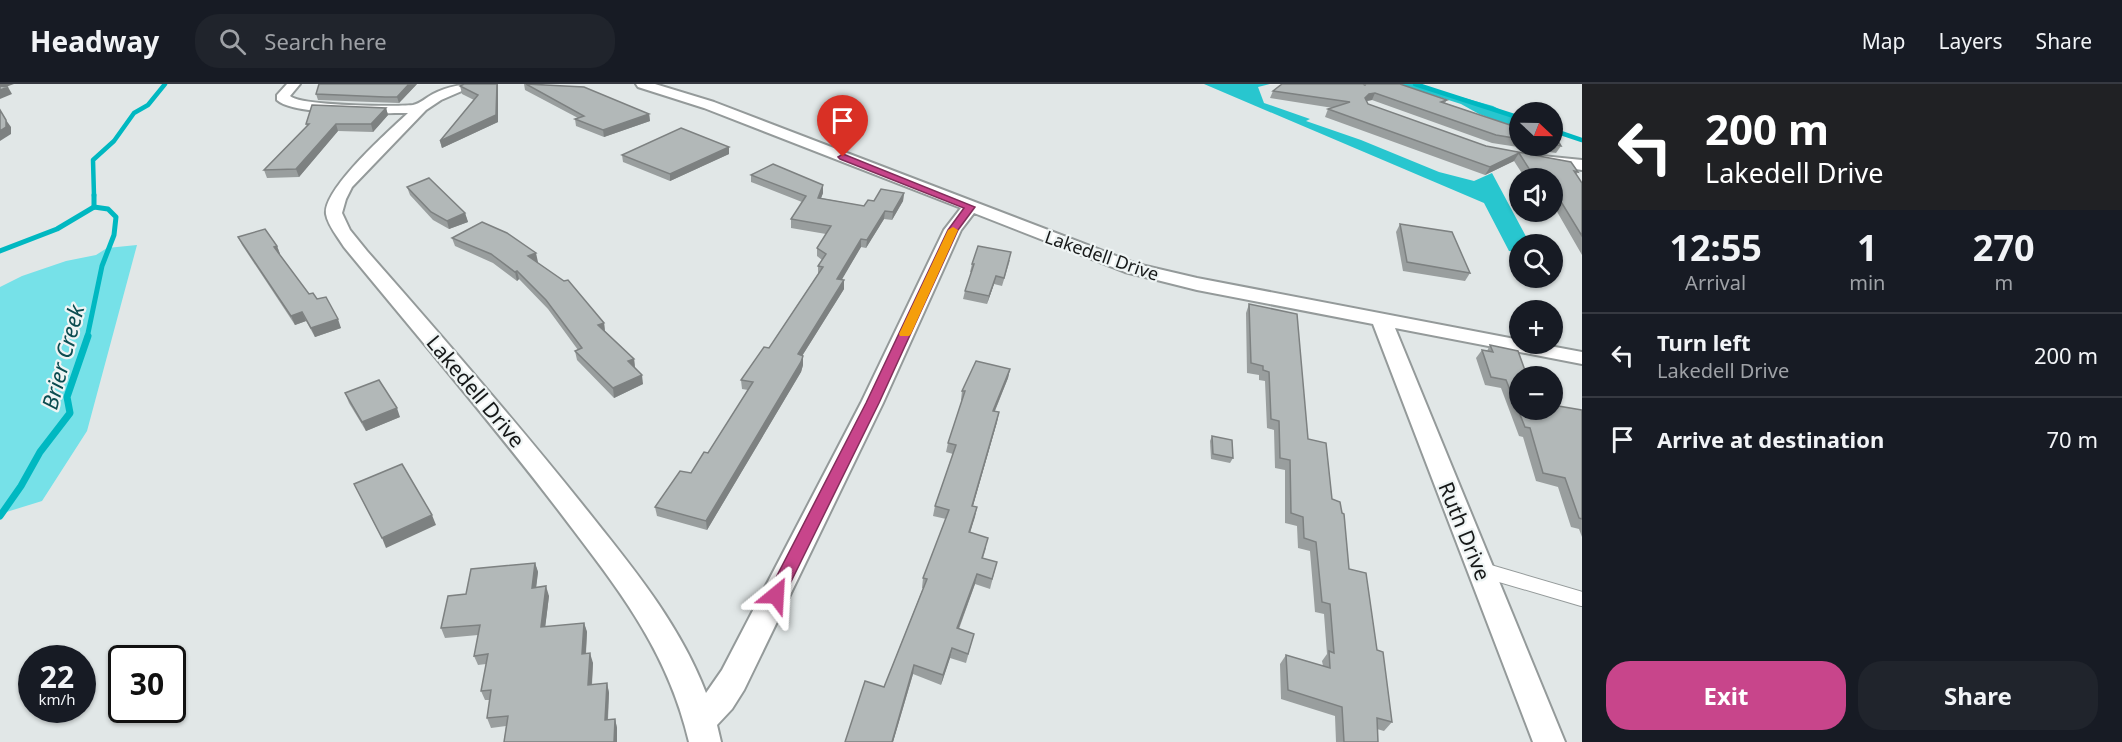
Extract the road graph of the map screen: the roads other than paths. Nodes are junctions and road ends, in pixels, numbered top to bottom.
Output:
1 (294, 84) edge
2 (472, 84) edge
3 (642, 84) edge
4 (420, 109) junction
5 (1525, 157) edge
6 (1582, 165) edge
7 (970, 207) junction
8 (1381, 319) junction
9 (1582, 358) edge
10 (1480, 569) junction
11 (1582, 599) edge
12 (703, 731) edge
13 (1549, 742) edge

1 - 4 street
2 - 4 street, Lakedell Drive
3 - 7 street, Lakedell Drive
4 - 12 street, Lakedell Drive
5 - 6 street
7 - 8 street, Lakedell Drive
7 - 12 street
8 - 9 street, Lakedell Drive
8 - 10 street, Ruth Drive
10 - 11 lane
10 - 13 street, Ruth Drive

